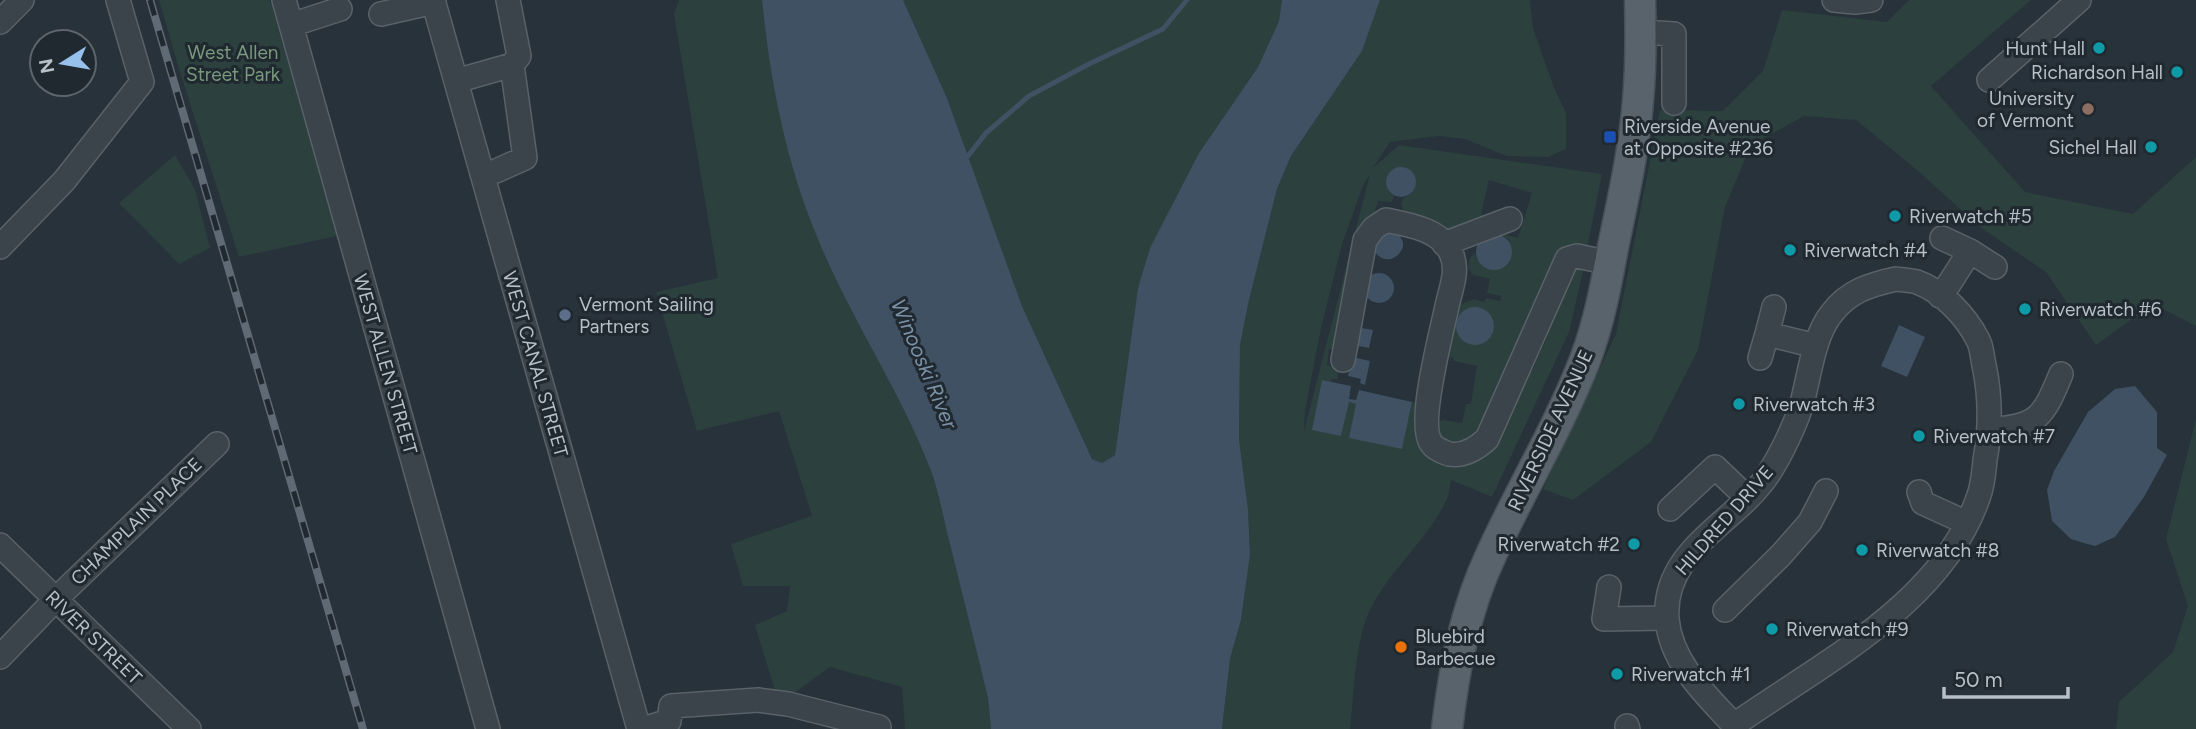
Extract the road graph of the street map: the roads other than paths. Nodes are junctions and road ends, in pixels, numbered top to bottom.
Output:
1 (22, 0) edge
2 (118, 0) edge
3 (284, 0) edge
4 (508, 0) edge
5 (1640, 0) edge
6 (1834, 0) edge
7 (1871, 0) edge
8 (2079, 0) edge
9 (433, 1) edge
10 (340, 9) dead end
11 (381, 14) dead end
12 (0, 22) edge
13 (291, 25) junction
14 (1641, 32) junction
15 (512, 65) junction
16 (1989, 80) dead end
17 (456, 81) junction
18 (1674, 103) dead end
19 (482, 174) junction
20 (1510, 219) dead end
21 (1942, 237) dead end
22 (1444, 244) junction
23 (0, 247) edge
24 (1970, 251) junction
25 (1610, 263) junction
26 (1995, 267) dead end
27 (1940, 296) junction
28 (1774, 307) dead end
29 (1767, 334) junction
30 (1816, 346) junction
31 (1760, 358) dead end
32 (1343, 360) dead end
33 (2062, 374) dead end
34 (1991, 429) junction
35 (217, 444) dead end
36 (1826, 491) dead end
37 (1919, 492) dead end
38 (1749, 495) junction
39 (1670, 509) dead end
40 (1967, 523) junction
41 (0, 545) edge
42 (1609, 587) dead end
43 (56, 599) junction
44 (1725, 610) dead end
45 (1667, 618) junction
46 (0, 657) edge
47 (879, 727) dead end
48 (1731, 727) edge
49 (189, 729) edge
50 (488, 729) edge
51 (641, 729) edge
52 (1447, 729) edge

1 - 12 street
2 - 23 street
3 - 13 street, WEST ALLEN STREET
4 - 15 street
5 - 14 main road, RIVERSIDE AVENUE
6 - 7 street
8 - 16 street
9 - 11 street
9 - 17 street, WEST CANAL STREET
10 - 13 street
13 - 50 street, WEST ALLEN STREET
14 - 18 street
14 - 25 main road, RIVERSIDE AVENUE
15 - 17 street
15 - 19 street
17 - 19 street, WEST CANAL STREET
19 - 51 street, WEST CANAL STREET
20 - 22 street
21 - 24 street
22 - 25 street
22 - 32 street
24 - 26 street
24 - 27 street
25 - 52 main road, RIVERSIDE AVENUE
27 - 30 street, HILDRED DRIVE
27 - 34 street, HILDRED DRIVE
28 - 29 street
29 - 30 street
29 - 31 street
30 - 38 street, HILDRED DRIVE
33 - 34 street
34 - 40 street, HILDRED DRIVE
35 - 43 street, CHAMPLAIN PLACE
36 - 44 street
37 - 40 street
38 - 39 street
38 - 45 street, HILDRED DRIVE
40 - 48 street, HILDRED DRIVE
41 - 43 street, RIVER STREET
42 - 45 street
43 - 46 street, CHAMPLAIN PLACE
43 - 49 street, RIVER STREET
45 - 48 street, HILDRED DRIVE
47 - 51 street

